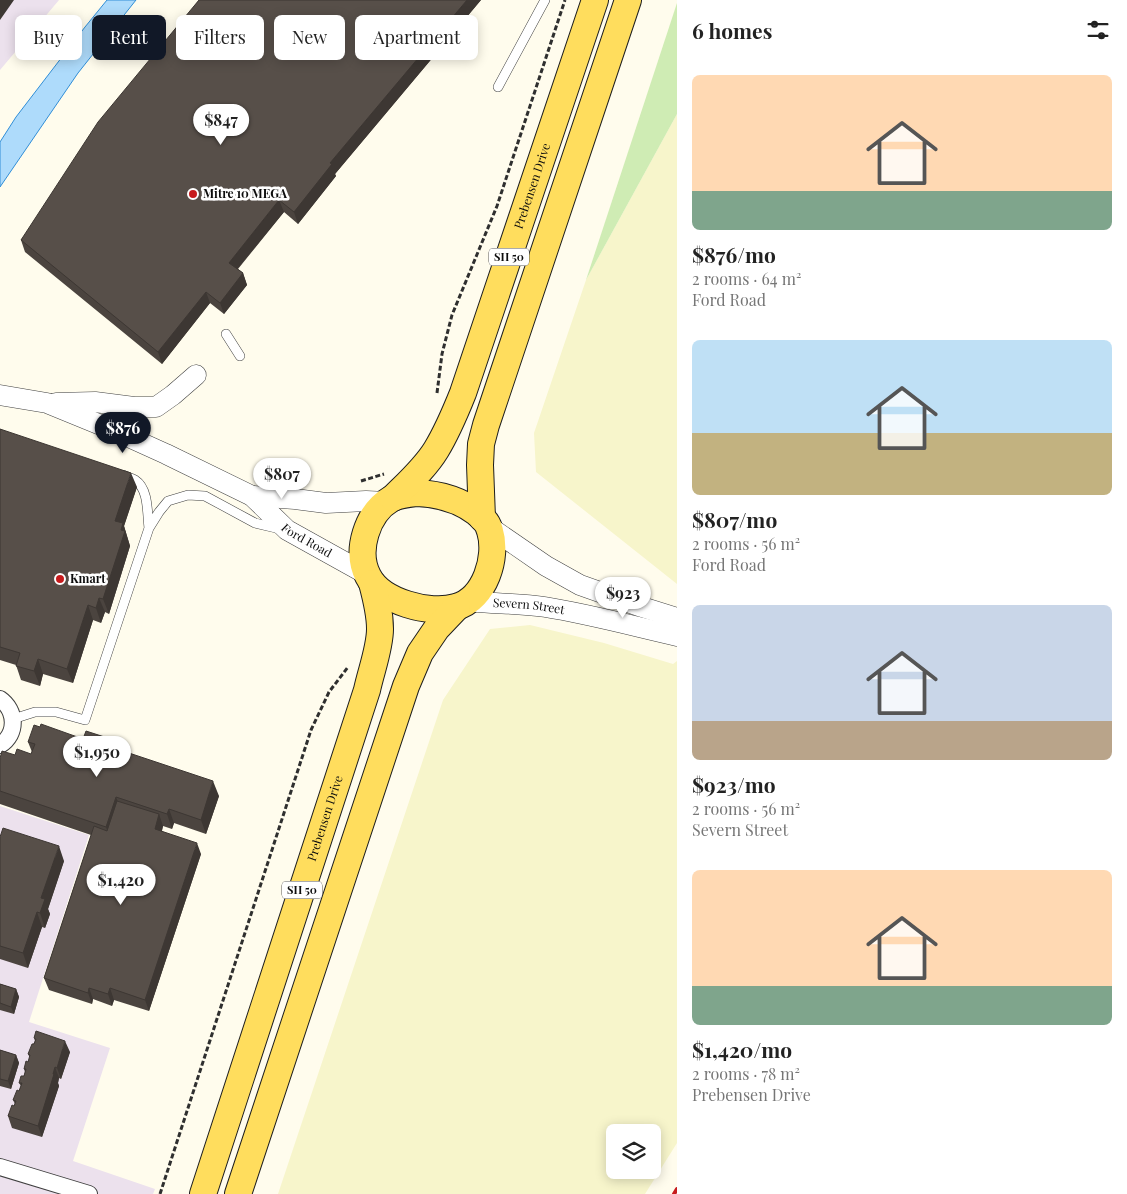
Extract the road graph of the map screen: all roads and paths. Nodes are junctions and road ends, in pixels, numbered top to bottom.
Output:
1 (545, 0) edge
2 (595, 0) edge
3 (628, 0) edge
4 (498, 87) dead end
5 (226, 334) dead end
6 (240, 356) dead end
7 (196, 375) dead end
8 (0, 395) edge
9 (47, 403) junction
10 (112, 471) edge
11 (252, 496) junction
12 (390, 500) junction
13 (485, 522) junction
14 (149, 528) junction
15 (287, 530) junction
16 (370, 579) junction
17 (462, 604) junction
18 (677, 618) edge
19 (677, 636) edge
20 (0, 699) edge
21 (13, 719) junction
22 (0, 745) edge
23 (0, 1167) edge
24 (201, 1193) edge
25 (90, 1194) edge
26 (238, 1194) edge

1 - 4 lane
2 - 12 main road, Prebensen Drive / SH 50
3 - 13 main road, SH 50
5 - 6 lane
7 - 9 street
8 - 9 street, Ford Road
9 - 11 street, Ford Road
10 - 14 lane
11 - 12 street, Ford Road
11 - 15 street, Ford Road
12 - 13 main road
12 - 16 main road, SH 50
13 - 17 main road, SH 50
13 - 18 street
14 - 15 lane
14 - 21 lane
15 - 16 street, Ford Road
16 - 17 main road
16 - 24 main road, Prebensen Drive / SH 50
17 - 19 street, Severn Street
17 - 26 main road, SH 50
20 - 21 street
21 - 22 street
23 - 25 street

